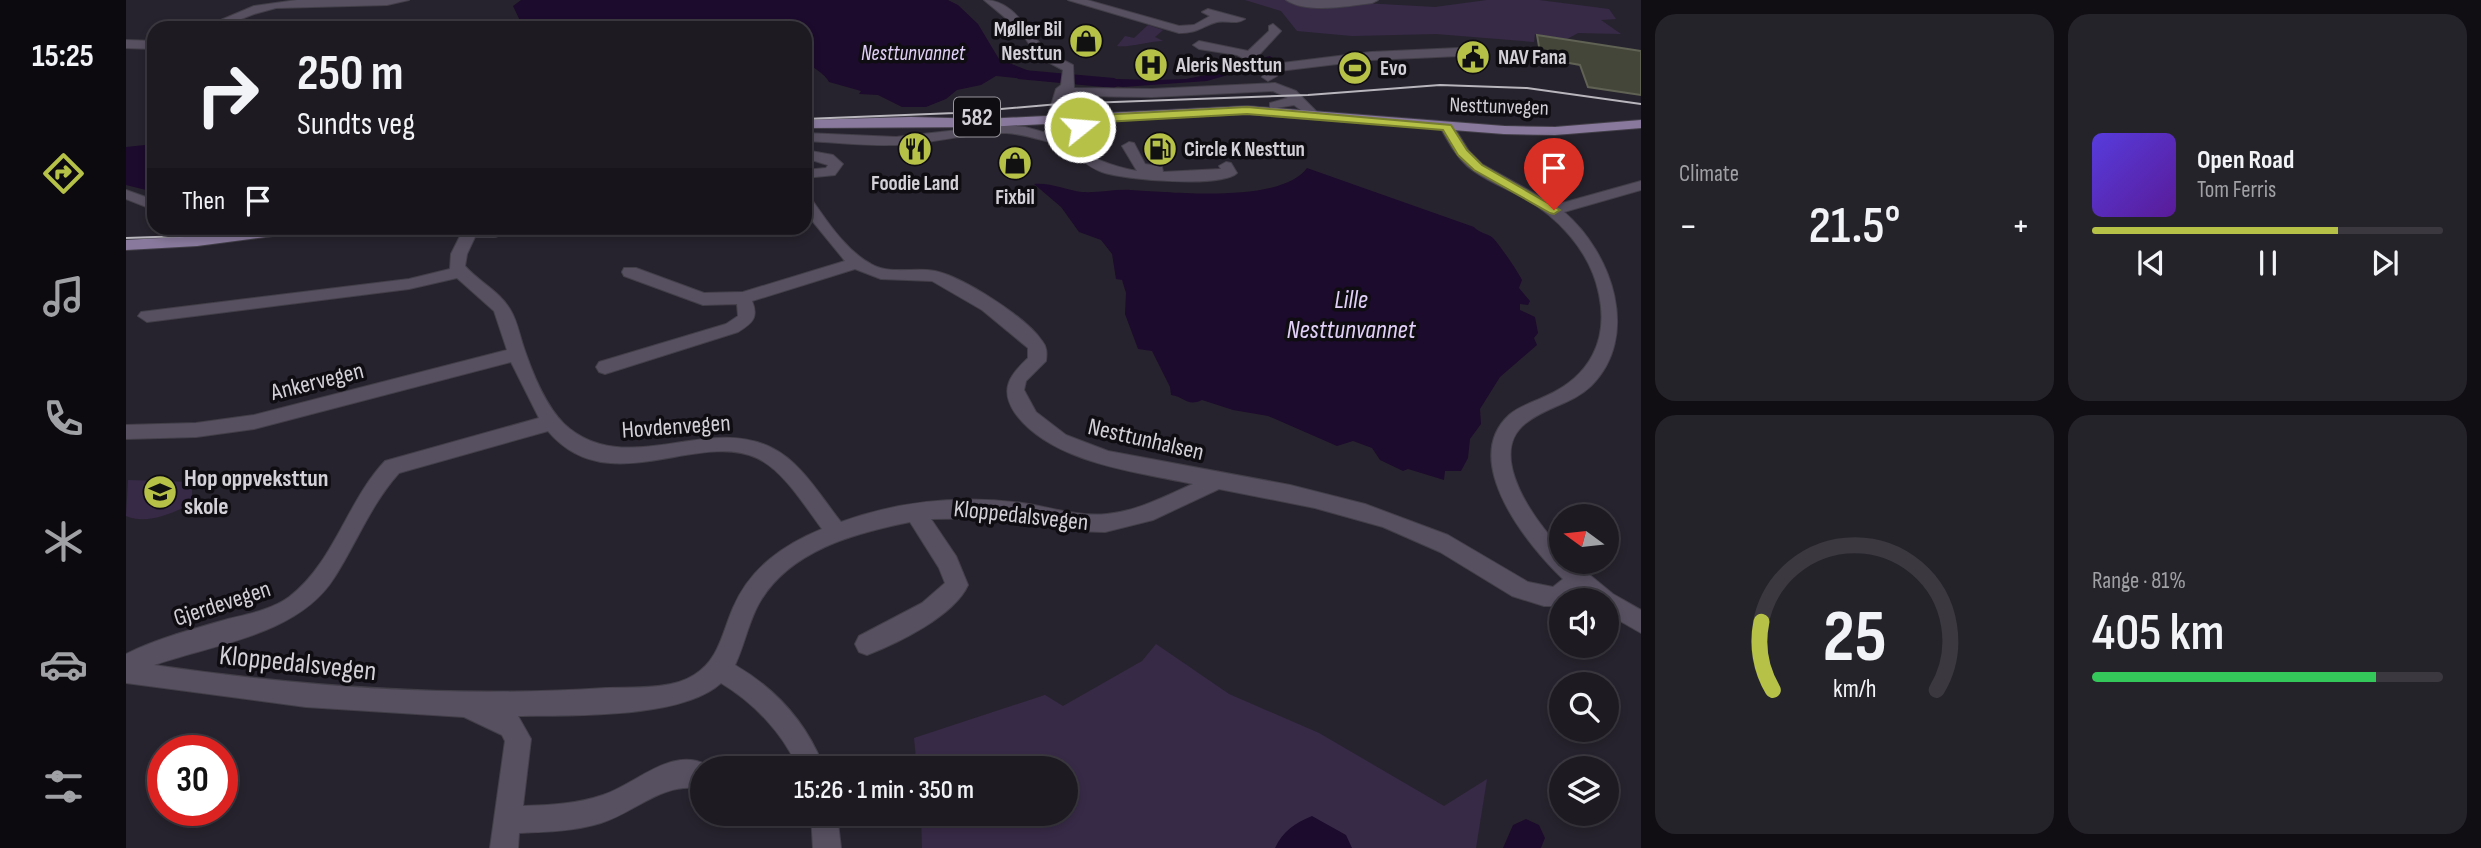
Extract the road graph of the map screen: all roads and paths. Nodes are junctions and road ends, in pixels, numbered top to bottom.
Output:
1 (403, 0) edge
2 (1074, 0) edge
3 (1292, 0) edge
4 (1372, 0) edge
5 (995, 1) edge
6 (1208, 12) dead end
7 (226, 21) edge
8 (1271, 30) dead end
9 (126, 44) edge
10 (147, 44) edge
11 (1199, 45) dead end
12 (1459, 52) dead end
13 (1252, 55) junction
14 (1270, 67) junction
15 (1069, 85) junction
16 (1198, 89) junction
17 (1305, 108) junction
18 (1058, 116) junction
19 (1079, 116) junction
20 (812, 124) edge
21 (1641, 124) edge
22 (1447, 127) junction
23 (812, 137) edge
24 (1072, 141) junction
25 (1129, 146) dead end
26 (812, 155) edge
27 (1226, 166) dead end
28 (1209, 169) dead end
29 (1176, 172) junction
30 (812, 173) edge
31 (1641, 185) edge
32 (126, 194) edge
33 (147, 202) edge
34 (1554, 210) junction
35 (812, 212) edge
36 (246, 235) edge
37 (468, 235) edge
38 (126, 245) edge
39 (856, 262) junction
40 (460, 272) junction
41 (630, 272) dead end
42 (743, 298) junction
43 (147, 316) dead end
44 (517, 354) junction
45 (605, 367) dead end
46 (552, 422) junction
47 (126, 432) edge
48 (1212, 480) junction
49 (914, 511) junction
50 (837, 532) junction
51 (1578, 580) junction
52 (1589, 588) edge
53 (1619, 609) edge
54 (1641, 622) edge
55 (867, 644) dead end
56 (126, 666) edge
57 (720, 669) junction
58 (126, 672) edge
59 (463, 706) junction
60 (805, 756) edge
61 (690, 772) edge
62 (509, 820) junction
63 (826, 826) edge
64 (504, 848) edge
65 (827, 848) edge

1 - 7 street
2 - 6 street
3 - 4 street
5 - 15 street
8 - 13 street
9 - 10 street
11 - 13 street
12 - 14 street
13 - 14 street
14 - 16 street, Nesttunvegen
15 - 16 street, Nesttunvegen
15 - 18 street
15 - 19 street
16 - 17 street, Nesttunvegen
17 - 19 main road, Nesttunvegen / 582
17 - 19 main road, Nesttunvegen / 582
17 - 22 main road, Nesttunvegen / 582
18 - 19 main road, Nesttunvegen / 582
18 - 20 main road, Nesttunvegen / 582
18 - 24 street
19 - 24 street
21 - 22 main road, Nesttunvegen / 582
22 - 34 street
23 - 24 street
24 - 29 street
25 - 29 street
26 - 30 street
27 - 29 street
28 - 29 street
31 - 34 street
32 - 33 street
34 - 51 street
35 - 39 street, Nesttunhalsen
36 - 38 main road
37 - 40 street
39 - 42 street
39 - 48 street, Nesttunhalsen
40 - 43 street
40 - 44 street, Hovdenvegen
41 - 42 street
42 - 45 street
44 - 46 street, Hovdenvegen
44 - 47 street, Ankervegen
46 - 50 street, Hovdenvegen
46 - 56 street, Gjerdevegen
48 - 49 street, Kloppedalsvegen
48 - 51 street
49 - 50 street, Kloppedalsvegen
49 - 55 street
50 - 57 street, Kloppedalsvegen
51 - 52 street
53 - 54 street
57 - 59 street, Kloppedalsvegen
57 - 60 street
58 - 59 street, Kloppedalsvegen
59 - 62 street, Kloppedalsvegen
61 - 62 street
62 - 64 street, Kloppedalsvegen
63 - 65 street

